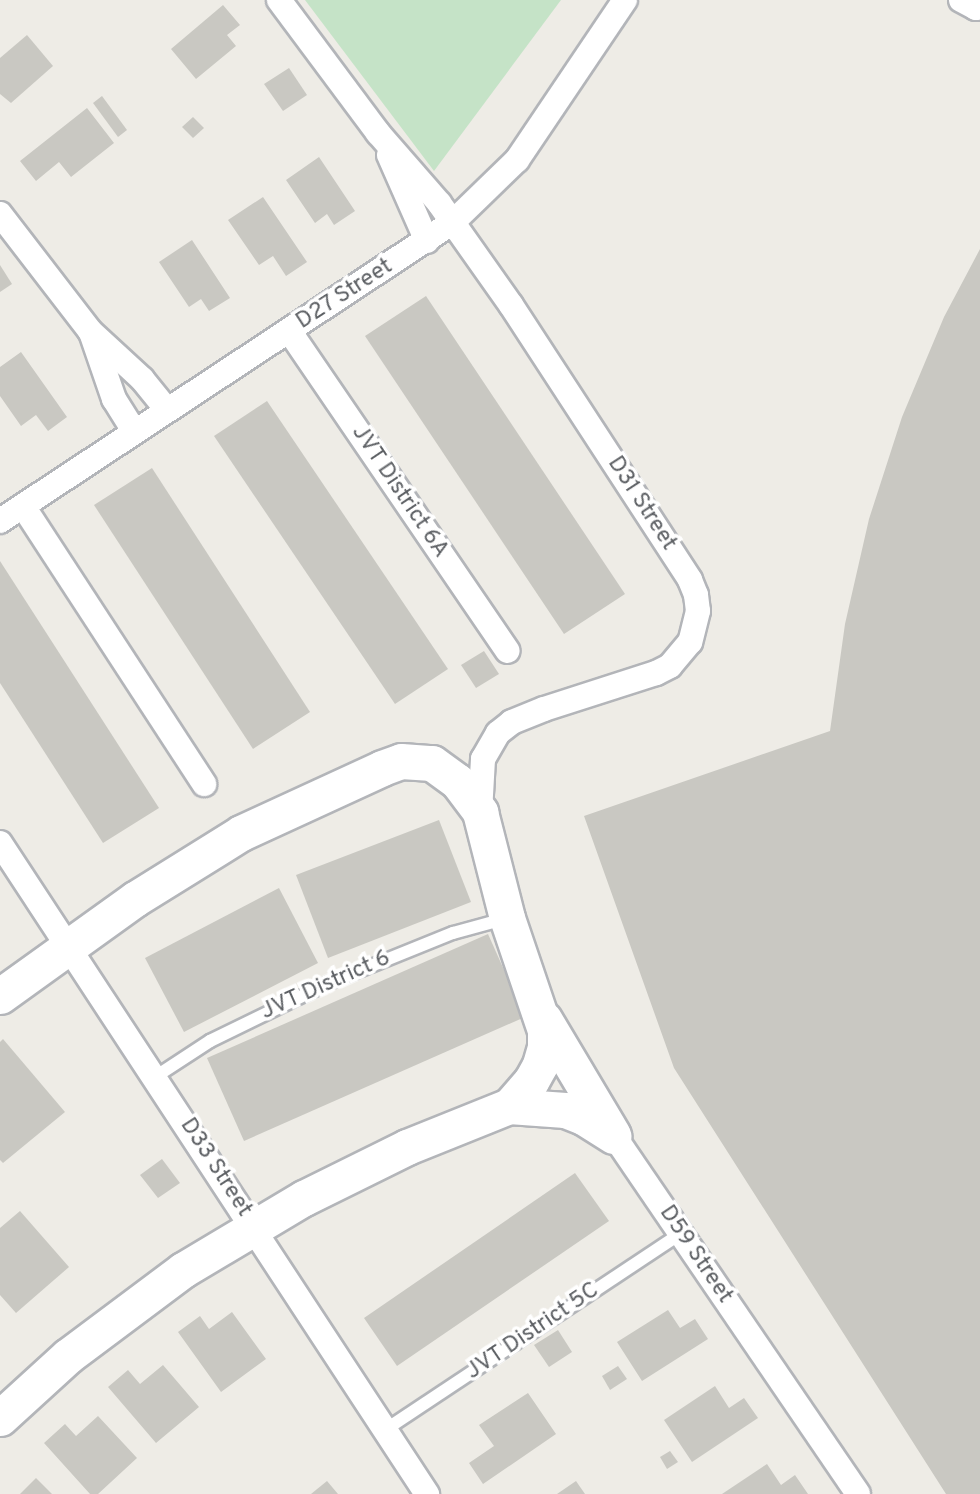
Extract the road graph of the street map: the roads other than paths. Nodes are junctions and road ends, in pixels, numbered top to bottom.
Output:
1 (279, 0) edge
2 (625, 0) edge
3 (961, 0) edge
4 (980, 6) edge
5 (378, 133) junction
6 (0, 214) edge
7 (453, 222) junction
8 (427, 241) junction
9 (90, 331) junction
10 (290, 332) junction
11 (166, 409) junction
12 (134, 431) junction
13 (23, 506) junction
14 (0, 521) edge
15 (508, 651) dead end
16 (204, 784) dead end
17 (480, 812) junction
18 (0, 844) edge
19 (507, 918) junction
20 (68, 945) junction
21 (0, 996) edge
22 (540, 1011) junction
23 (155, 1077) junction
24 (509, 1106) junction
25 (614, 1136) junction
26 (253, 1226) junction
27 (680, 1234) junction
28 (0, 1418) edge
29 (385, 1430) junction
30 (851, 1492) edge
31 (427, 1494) edge

1 - 5 street, D31 Street
2 - 7 street, D27 Street
3 - 4 street
5 - 7 street, D31 Street
5 - 8 street, D31 Street
6 - 9 street
7 - 8 street, D27 Street
7 - 17 street, D31 Street
8 - 10 street, D27 Street
9 - 11 street
9 - 12 street
10 - 11 street, D27 Street
10 - 15 street, JVT District 6A
11 - 12 street, D27 Street
12 - 13 street, D27 Street
13 - 14 street, D27 Street
13 - 16 street
17 - 19 street
17 - 20 street
18 - 20 street, D33 Street
19 - 22 street
19 - 23 lane, JVT District 6
20 - 21 street
20 - 23 street, D33 Street
22 - 24 street
22 - 25 street, D59 Street
23 - 26 street, D33 Street
24 - 25 street
24 - 26 street
25 - 27 street, D59 Street
26 - 28 street
26 - 29 street, D33 Street
27 - 29 lane, JVT District 5C
27 - 30 street, D59 Street
29 - 31 street, D33 Street

